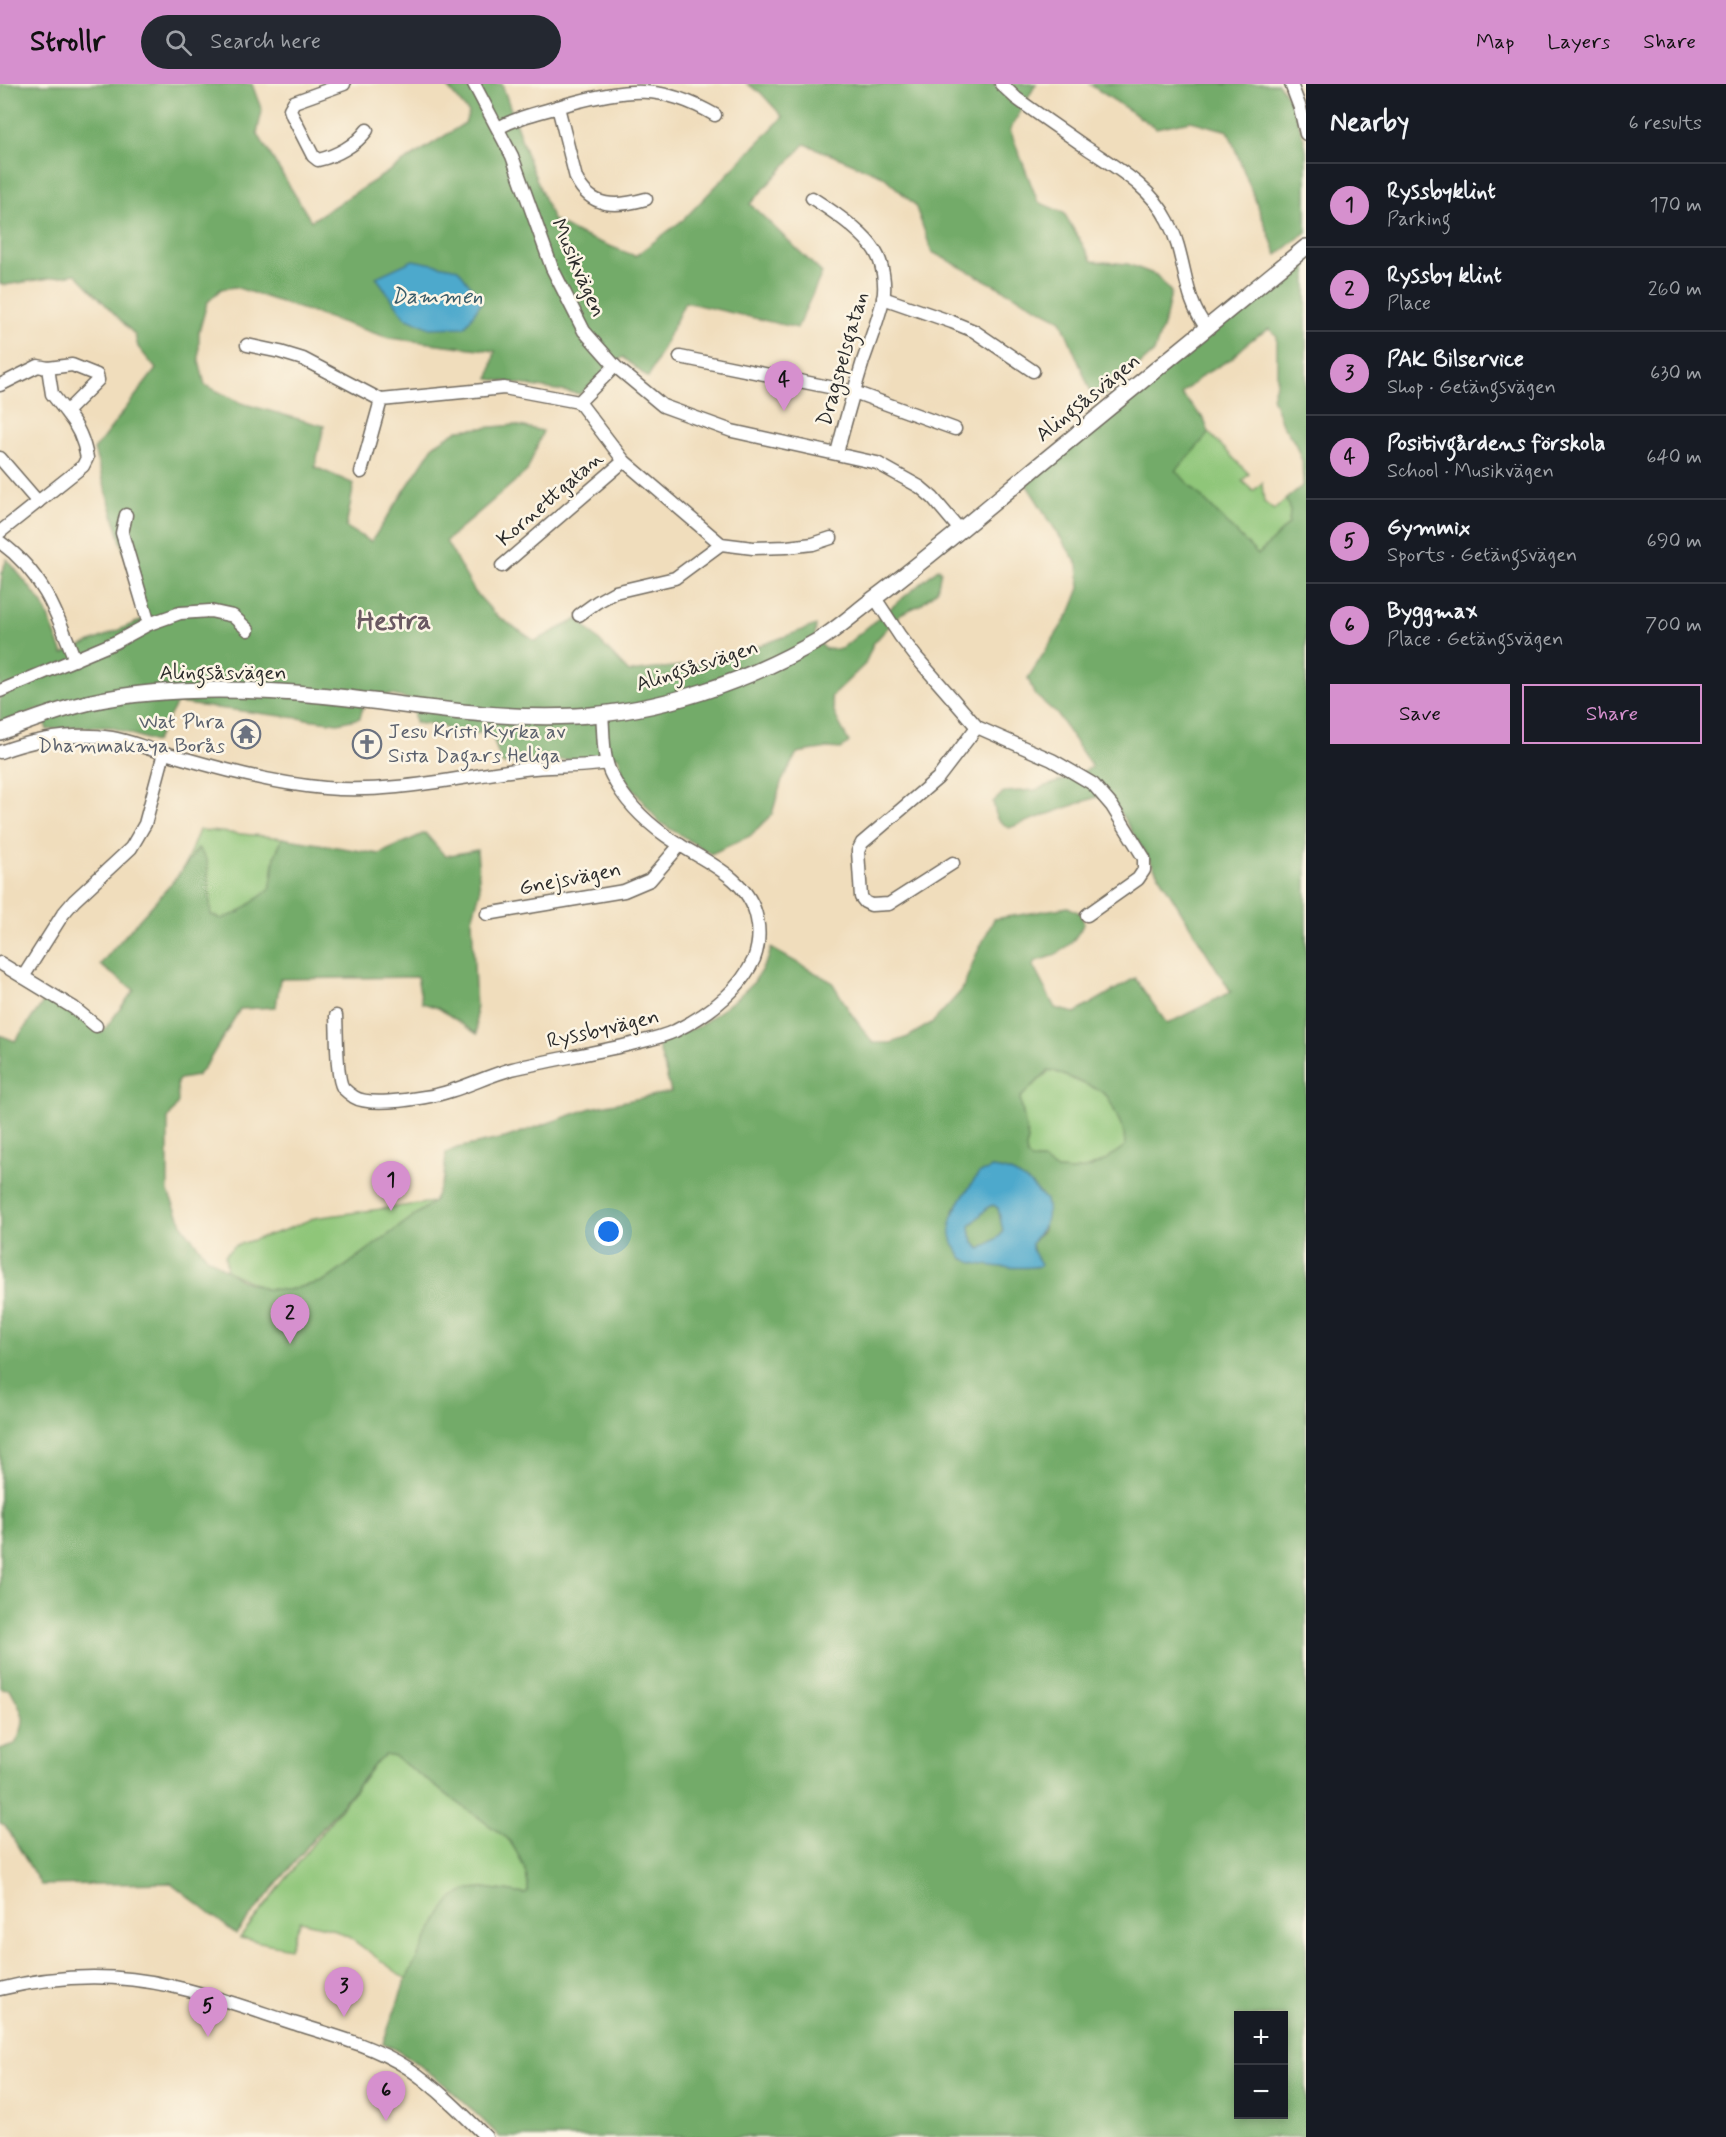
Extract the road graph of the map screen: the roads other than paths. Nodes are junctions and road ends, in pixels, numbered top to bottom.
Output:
1 (344, 84) edge
2 (474, 84) edge
3 (1001, 84) edge
4 (1291, 84) edge
5 (558, 107) junction
6 (715, 115) dead end
7 (498, 128) junction
8 (367, 130) dead end
9 (1306, 134) edge
10 (812, 198) dead end
11 (646, 199) dead end
12 (1306, 247) edge
13 (883, 298) junction
14 (1207, 328) junction
15 (247, 345) dead end
16 (680, 357) dead end
17 (615, 366) junction
18 (48, 368) junction
19 (1033, 371) dead end
20 (0, 385) edge
21 (854, 392) junction
22 (381, 400) junction
23 (579, 402) junction
24 (66, 412) junction
25 (955, 429) dead end
26 (837, 453) junction
27 (0, 458) edge
28 (624, 461) junction
29 (361, 472) dead end
30 (38, 502) junction
31 (126, 515) dead end
32 (960, 530) junction
33 (0, 532) edge
34 (831, 538) dead end
35 (0, 542) edge
36 (721, 544) junction
37 (502, 566) dead end
38 (875, 598) junction
39 (579, 615) dead end
40 (149, 624) junction
41 (248, 630) dead end
42 (75, 660) junction
43 (0, 691) edge
44 (602, 714) junction
45 (977, 727) junction
46 (0, 732) edge
47 (0, 752) edge
48 (164, 753) junction
49 (606, 763) junction
50 (680, 845) junction
51 (953, 863) dead end
52 (487, 914) dead end
53 (1087, 915) dead end
54 (0, 963) edge
55 (23, 977) junction
56 (336, 1016) dead end
57 (96, 1026) dead end
58 (0, 1989) edge
59 (486, 2137) edge

1 - 8 street
2 - 7 street, Musikvägen
3 - 14 street
4 - 9 street
5 - 6 street
5 - 7 street
5 - 11 street
7 - 17 street, Musikvägen
10 - 13 street, Dragspelsgatan
12 - 14 main road, Alingsåsvägen
13 - 19 street
13 - 21 street, Dragspelsgatan
14 - 32 main road, Alingsåsvägen
15 - 22 street
16 - 21 street
17 - 23 street
17 - 26 street, Musikvägen
18 - 20 street
18 - 24 street
18 - 24 street
21 - 25 street
21 - 26 street, Dragspelsgatan
22 - 23 street
22 - 29 street
23 - 28 street
24 - 30 street
26 - 32 street, Musikvägen
27 - 30 street
28 - 36 street
28 - 37 street, Kornettgatan
30 - 33 street
31 - 40 street
32 - 38 main road, Alingsåsvägen
34 - 36 street
35 - 42 street
36 - 39 street
38 - 44 main road, Alingsåsvägen
38 - 45 street
40 - 41 street
40 - 42 street
42 - 43 street
44 - 46 main road, Alingsåsvägen
44 - 49 street, Ryssbyvägen
45 - 51 street
45 - 53 street
47 - 48 street
48 - 49 street
48 - 55 street
49 - 50 street, Ryssbyvägen
50 - 52 street, Gnejsvägen
50 - 56 street, Ryssbyvägen
54 - 55 street
55 - 57 street
58 - 59 street

